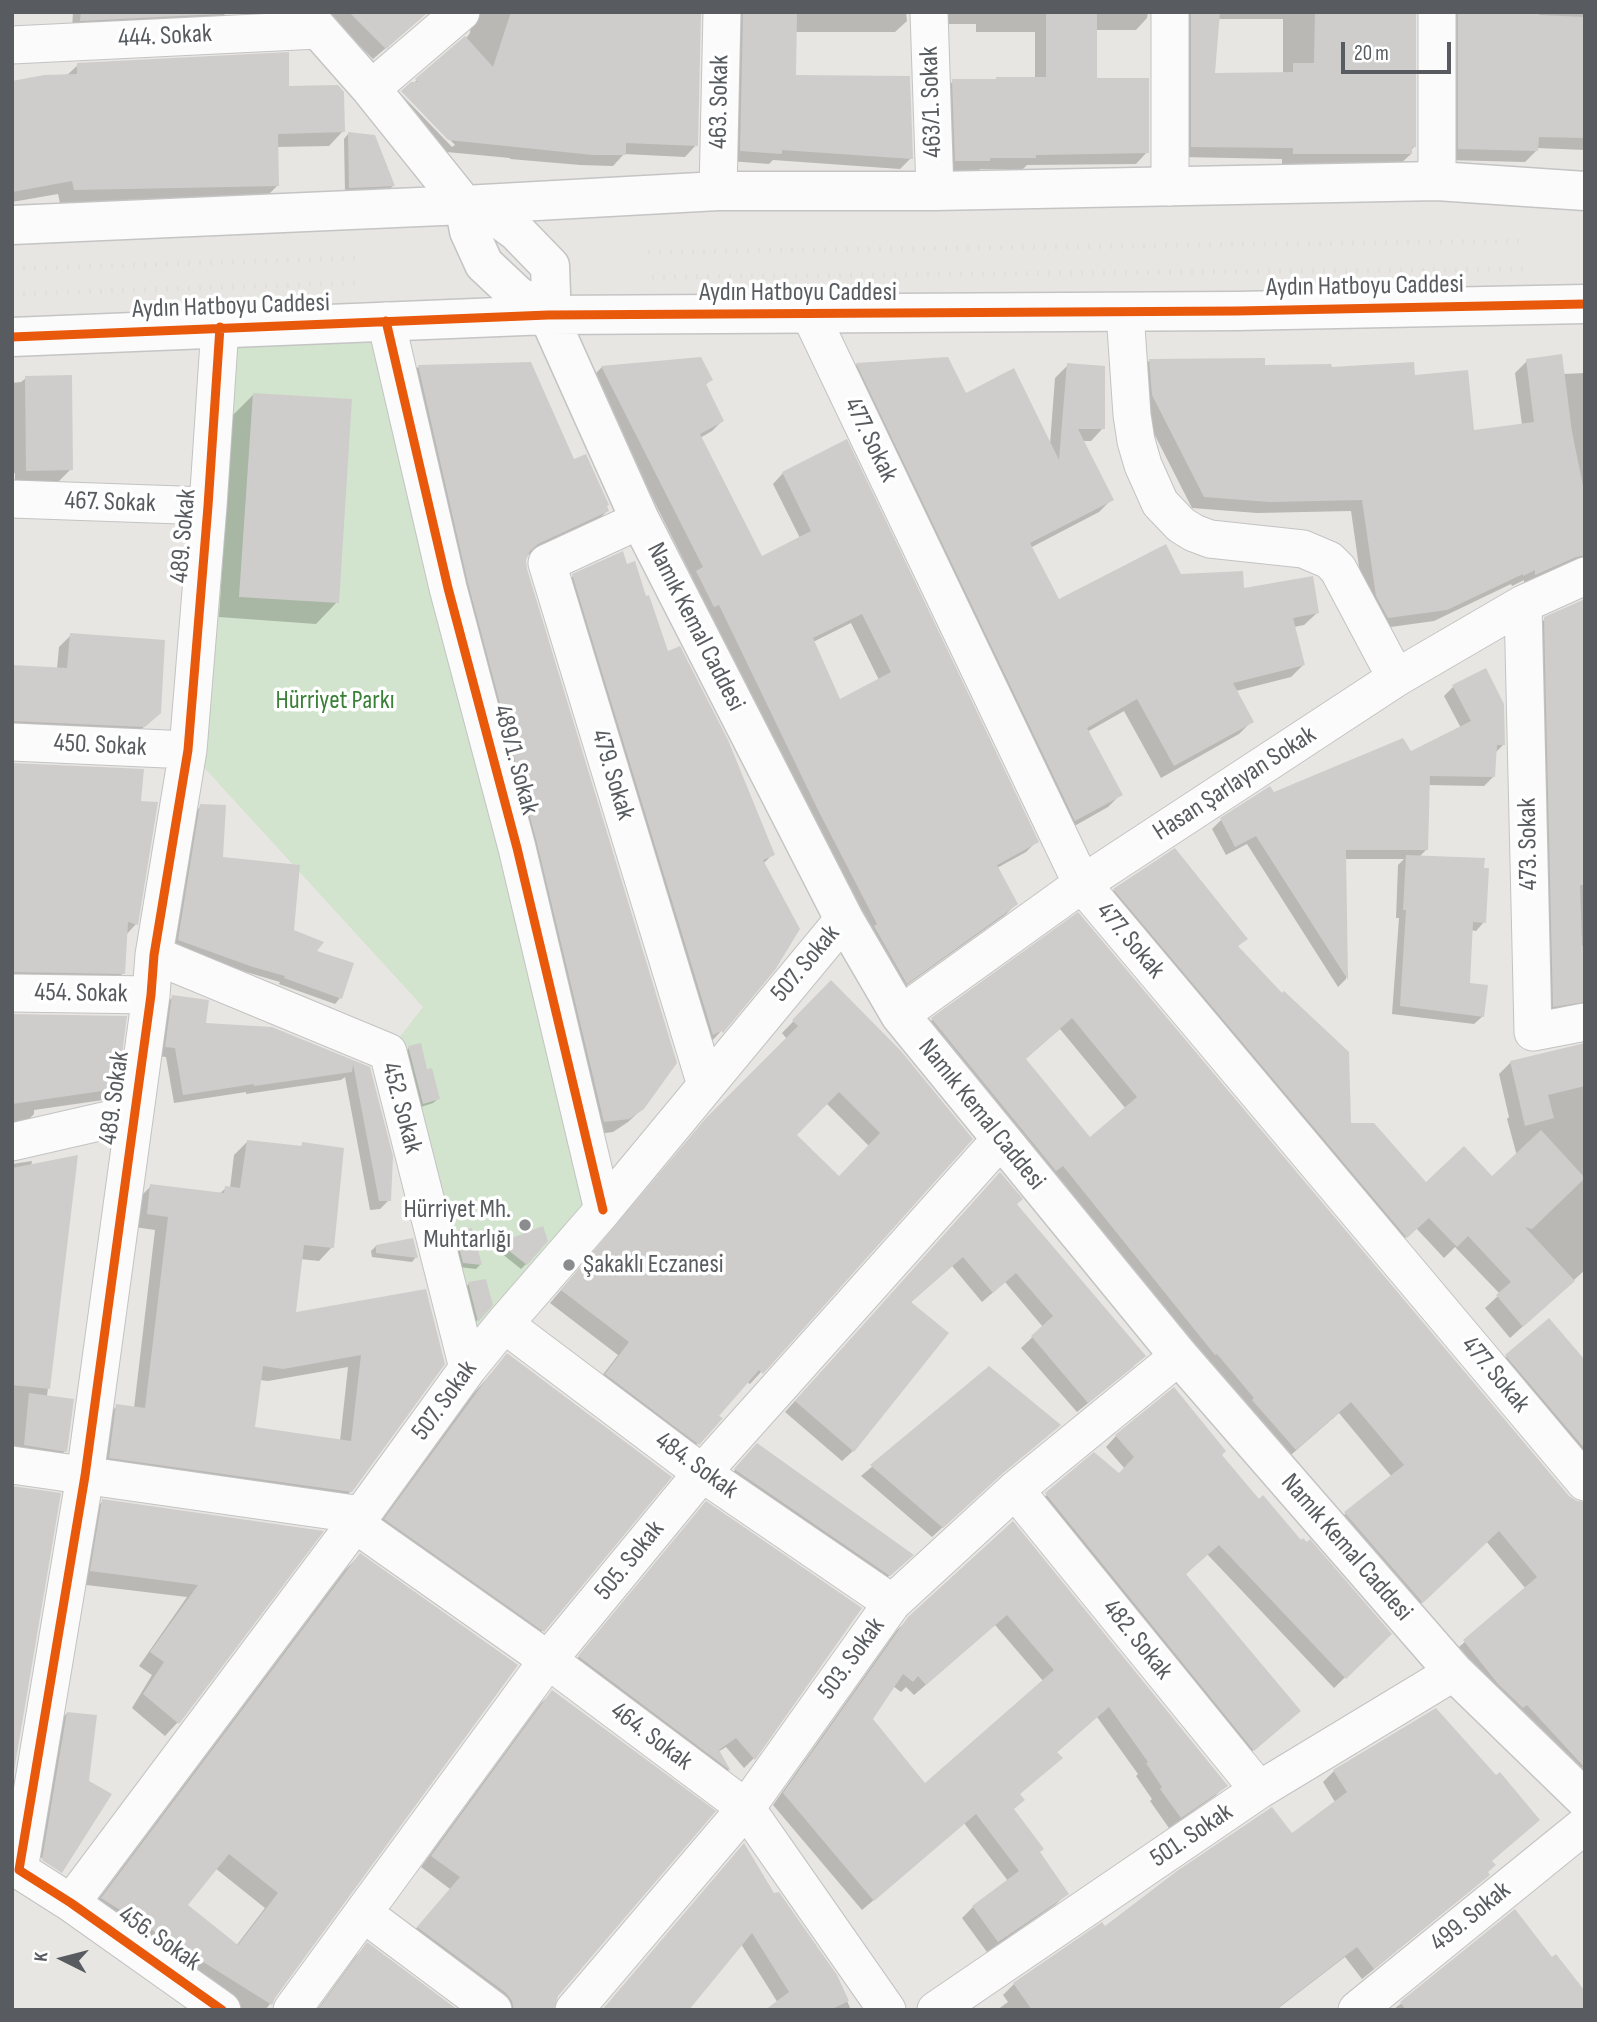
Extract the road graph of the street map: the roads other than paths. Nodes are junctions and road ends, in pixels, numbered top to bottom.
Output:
1 (461, 12) edge
2 (722, 12) edge
3 (929, 12) edge
4 (1170, 12) edge
5 (1437, 12) edge
6 (311, 21) edge
7 (12, 45) edge
8 (372, 89) junction
9 (1437, 181) junction
10 (1170, 187) junction
11 (718, 191) junction
12 (935, 191) junction
13 (1585, 191) edge
14 (464, 205) junction
15 (12, 225) edge
16 (1585, 304) edge
17 (1125, 312) junction
18 (548, 314) junction
19 (810, 314) junction
20 (386, 321) junction
21 (220, 327) junction
22 (12, 337) edge
23 (12, 499) edge
24 (208, 506) junction
25 (640, 520) junction
26 (1585, 576) edge
27 (1523, 604) junction
28 (1396, 678) junction
29 (12, 742) edge
30 (188, 750) junction
31 (1082, 884) junction
32 (844, 919) junction
33 (154, 955) junction
34 (12, 993) edge
35 (151, 995) junction
36 (900, 1015) junction
37 (1585, 1022) edge
38 (706, 1085) junction
39 (134, 1114) junction
40 (1001, 1139) junction
41 (12, 1142) edge
42 (603, 1210) junction
43 (504, 1324) junction
44 (1179, 1356) junction
45 (468, 1368) junction
46 (12, 1465) edge
47 (702, 1473) junction
48 (85, 1476) junction
49 (1585, 1482) edge
50 (1015, 1490) junction
51 (359, 1520) junction
52 (892, 1603) junction
53 (548, 1660) junction
54 (1454, 1672) junction
55 (1259, 1790) junction
56 (1585, 1799) edge
57 (746, 1808) junction
58 (1585, 1825) edge
59 (19, 1870) joint
60 (71, 1903) junction
61 (363, 1913) junction
62 (222, 2010) edge
63 (292, 2010) edge
64 (493, 2010) edge
65 (574, 2010) edge
66 (887, 2010) edge
67 (936, 2010) edge
68 (1357, 2010) edge

1 - 8 street
2 - 11 street, 463. Sokak
3 - 12 street, 463/1. Sokak
4 - 10 street
5 - 9 street
6 - 7 street, 444. Sokak
6 - 8 street
8 - 14 street
9 - 10 street
9 - 13 street
10 - 12 street
11 - 12 street
11 - 14 street
14 - 15 street
14 - 18 street, Namık Kemal Caddesi
16 - 17 street, Aydın Hatboyu Caddesi
17 - 19 street, Aydın Hatboyu Caddesi
17 - 28 street
18 - 19 street, Aydın Hatboyu Caddesi
18 - 20 street, Aydın Hatboyu Caddesi
18 - 25 street, Namık Kemal Caddesi
19 - 31 street, 477. Sokak
20 - 21 street, Aydın Hatboyu Caddesi
20 - 42 street, 489/1. Sokak
21 - 22 street, Aydın Hatboyu Caddesi
21 - 24 street, 489. Sokak
23 - 24 street, 467. Sokak
24 - 30 street, 489. Sokak
25 - 32 street, Namık Kemal Caddesi
25 - 38 street, 479. Sokak
26 - 27 street, Hasan Şarlayan Sokak
27 - 28 street, Hasan Şarlayan Sokak
27 - 37 street, 473. Sokak
28 - 31 street, Hasan Şarlayan Sokak
29 - 30 street, 450. Sokak
30 - 33 street, 489. Sokak
31 - 36 street, Hasan Şarlayan Sokak
31 - 49 street, 477. Sokak
32 - 36 street, Namık Kemal Caddesi
32 - 38 street, 507. Sokak
33 - 35 street, 489. Sokak
33 - 45 street, 452. Sokak
34 - 35 street, 454. Sokak
35 - 39 street, 489. Sokak
36 - 40 street, Namık Kemal Caddesi
38 - 42 street, 507. Sokak
39 - 41 street
39 - 48 street, 489. Sokak
40 - 44 street, Namık Kemal Caddesi
40 - 47 street, 505. Sokak
42 - 43 street, 507. Sokak
43 - 45 street, 507. Sokak
43 - 47 street, 484. Sokak
44 - 50 street, 503. Sokak
44 - 54 street, Namık Kemal Caddesi
45 - 51 street, 507. Sokak
46 - 48 street
47 - 52 street, 484. Sokak
47 - 53 street, 505. Sokak
48 - 51 street
48 - 59 street, 489. Sokak
50 - 52 street, 503. Sokak
50 - 55 street, 482. Sokak
51 - 53 street, 464. Sokak
51 - 60 street, 507. Sokak
52 - 57 street, 503. Sokak
53 - 57 street, 464. Sokak
53 - 61 street, 505. Sokak
54 - 55 street, 501. Sokak
54 - 56 street, Namık Kemal Caddesi
55 - 67 street, 501. Sokak
57 - 65 street, 503. Sokak
57 - 66 street, 464. Sokak
58 - 68 street, 499. Sokak
59 - 60 street, 456. Sokak
60 - 62 street, 456. Sokak
61 - 63 street, 505. Sokak
61 - 64 street

